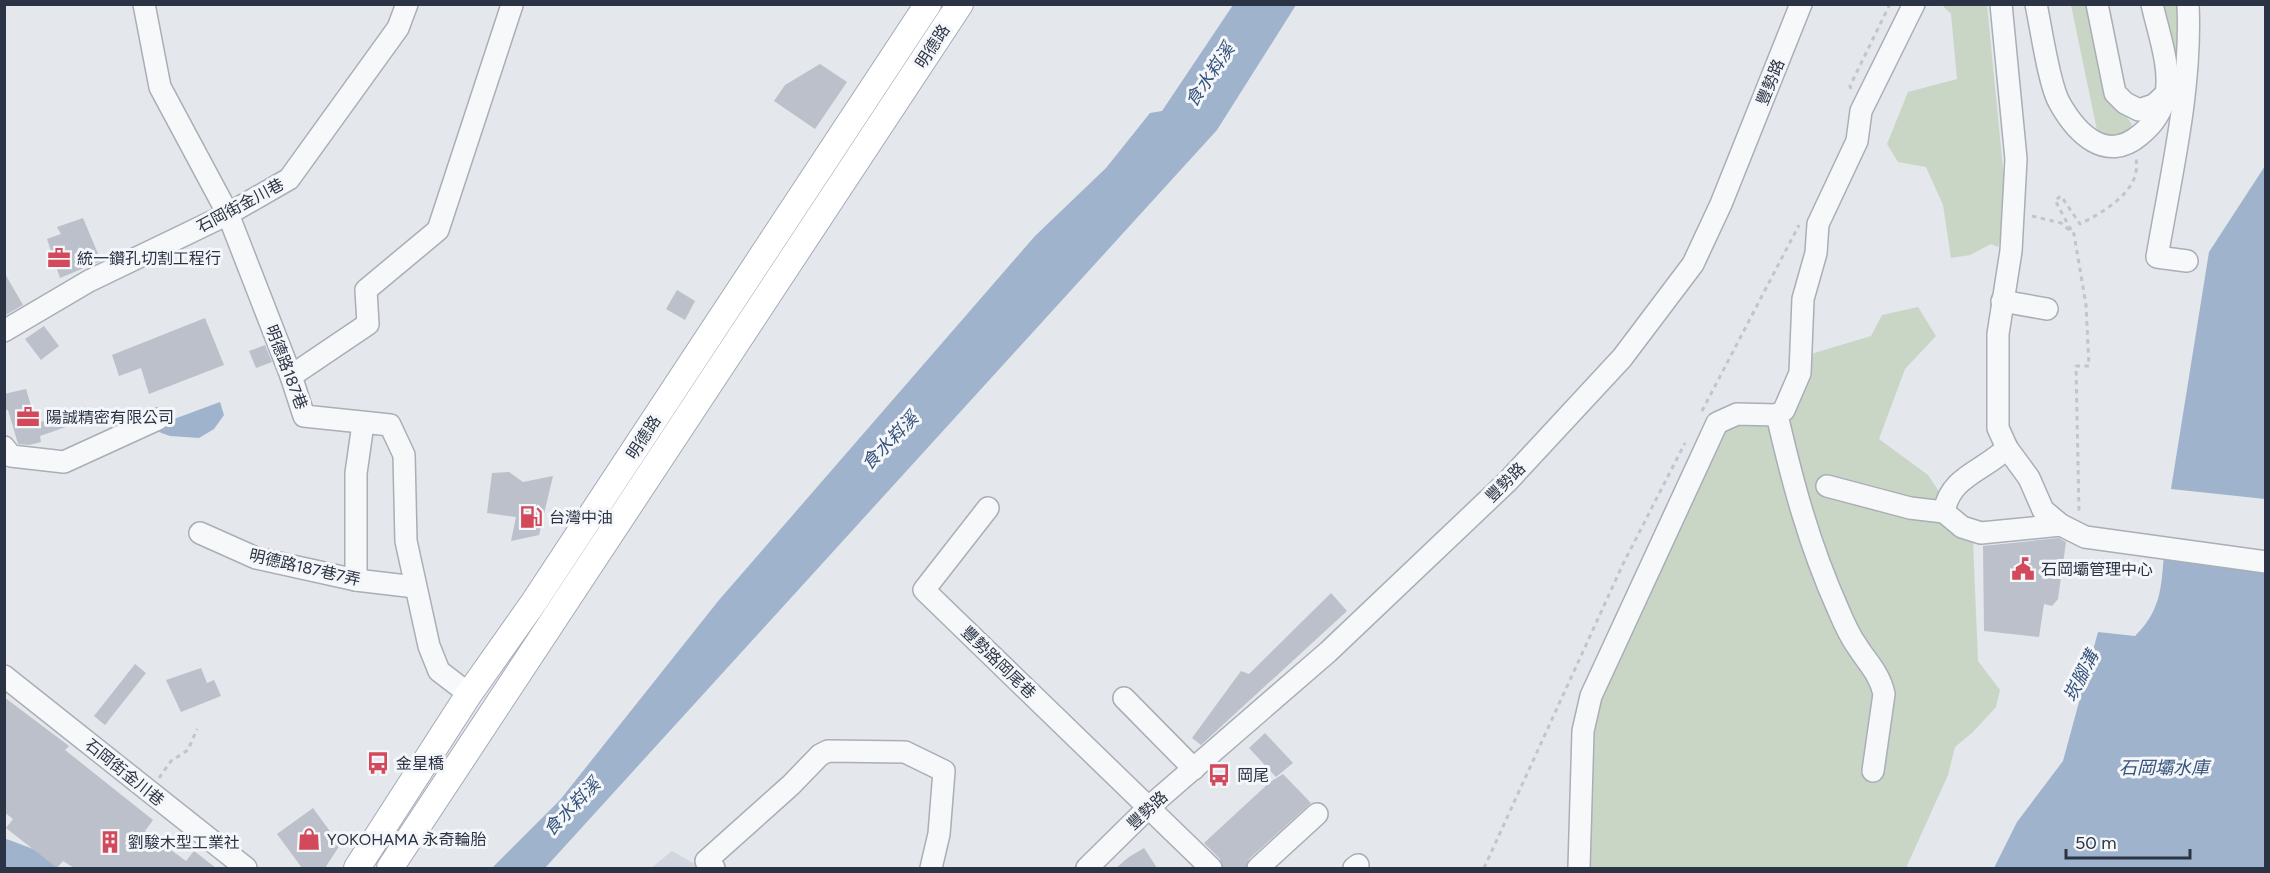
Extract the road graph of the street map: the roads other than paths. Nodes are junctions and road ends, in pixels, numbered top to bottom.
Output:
1 (144, 4) edge
2 (407, 4) edge
3 (928, 4) edge
4 (960, 4) edge
5 (1801, 4) edge
6 (1914, 4) edge
7 (2001, 4) edge
8 (2036, 4) edge
9 (2097, 4) edge
10 (2152, 4) edge
11 (2188, 4) edge
12 (512, 5) edge
13 (2165, 95) junction
14 (228, 214) junction
15 (2187, 261) dead end
16 (2002, 301) junction
17 (2047, 309) dead end
18 (4, 331) edge
19 (291, 376) junction
20 (1777, 415) junction
21 (158, 419) dead end
22 (363, 424) junction
23 (4, 447) edge
24 (2007, 448) junction
25 (627, 461) junction
26 (650, 475) junction
27 (1827, 486) dead end
28 (988, 508) dead end
29 (1944, 512) junction
30 (2061, 525) junction
31 (200, 533) dead end
32 (2265, 562) edge
33 (356, 580) junction
34 (415, 586) junction
35 (4, 676) edge
36 (469, 694) junction
37 (1124, 698) dead end
38 (1194, 769) junction
39 (1873, 771) dead end
40 (1149, 807) junction
41 (1317, 814) dead end
42 (246, 868) edge
43 (357, 868) edge
44 (390, 868) edge
45 (714, 868) edge
46 (931, 868) edge
47 (1087, 868) edge
48 (1211, 868) edge
49 (1258, 868) edge
50 (1579, 868) edge

1 - 14 street, 明德路187巷
2 - 14 street, 石岡街金川巷
3 - 25 main road, 明德路
4 - 26 main road, 明德路
5 - 38 street, 豐勢路
6 - 20 street
7 - 16 street
8 - 13 street
9 - 13 street
10 - 13 street
11 - 15 street
12 - 19 street
14 - 18 street, 石岡街金川巷
14 - 19 street, 明德路187巷
16 - 17 street
16 - 24 street
19 - 22 street, 明德路187巷
20 - 39 street
20 - 50 street
21 - 23 street
22 - 33 street
22 - 34 street, 明德路187巷
24 - 29 street
24 - 30 street
25 - 26 main road
25 - 36 main road, 明德路
26 - 44 main road, 明德路
27 - 29 street
28 - 40 street, 豐勢路岡尾巷
29 - 30 street
30 - 32 street
31 - 33 street, 明德路187巷7弄
33 - 34 street, 明德路187巷7弄
34 - 36 street, 明德路187巷
35 - 42 street, 石岡街金川巷
36 - 43 main road, 明德路
37 - 38 street
38 - 40 street, 豐勢路
40 - 47 street, 豐勢路
40 - 48 street
41 - 49 street
45 - 46 street

